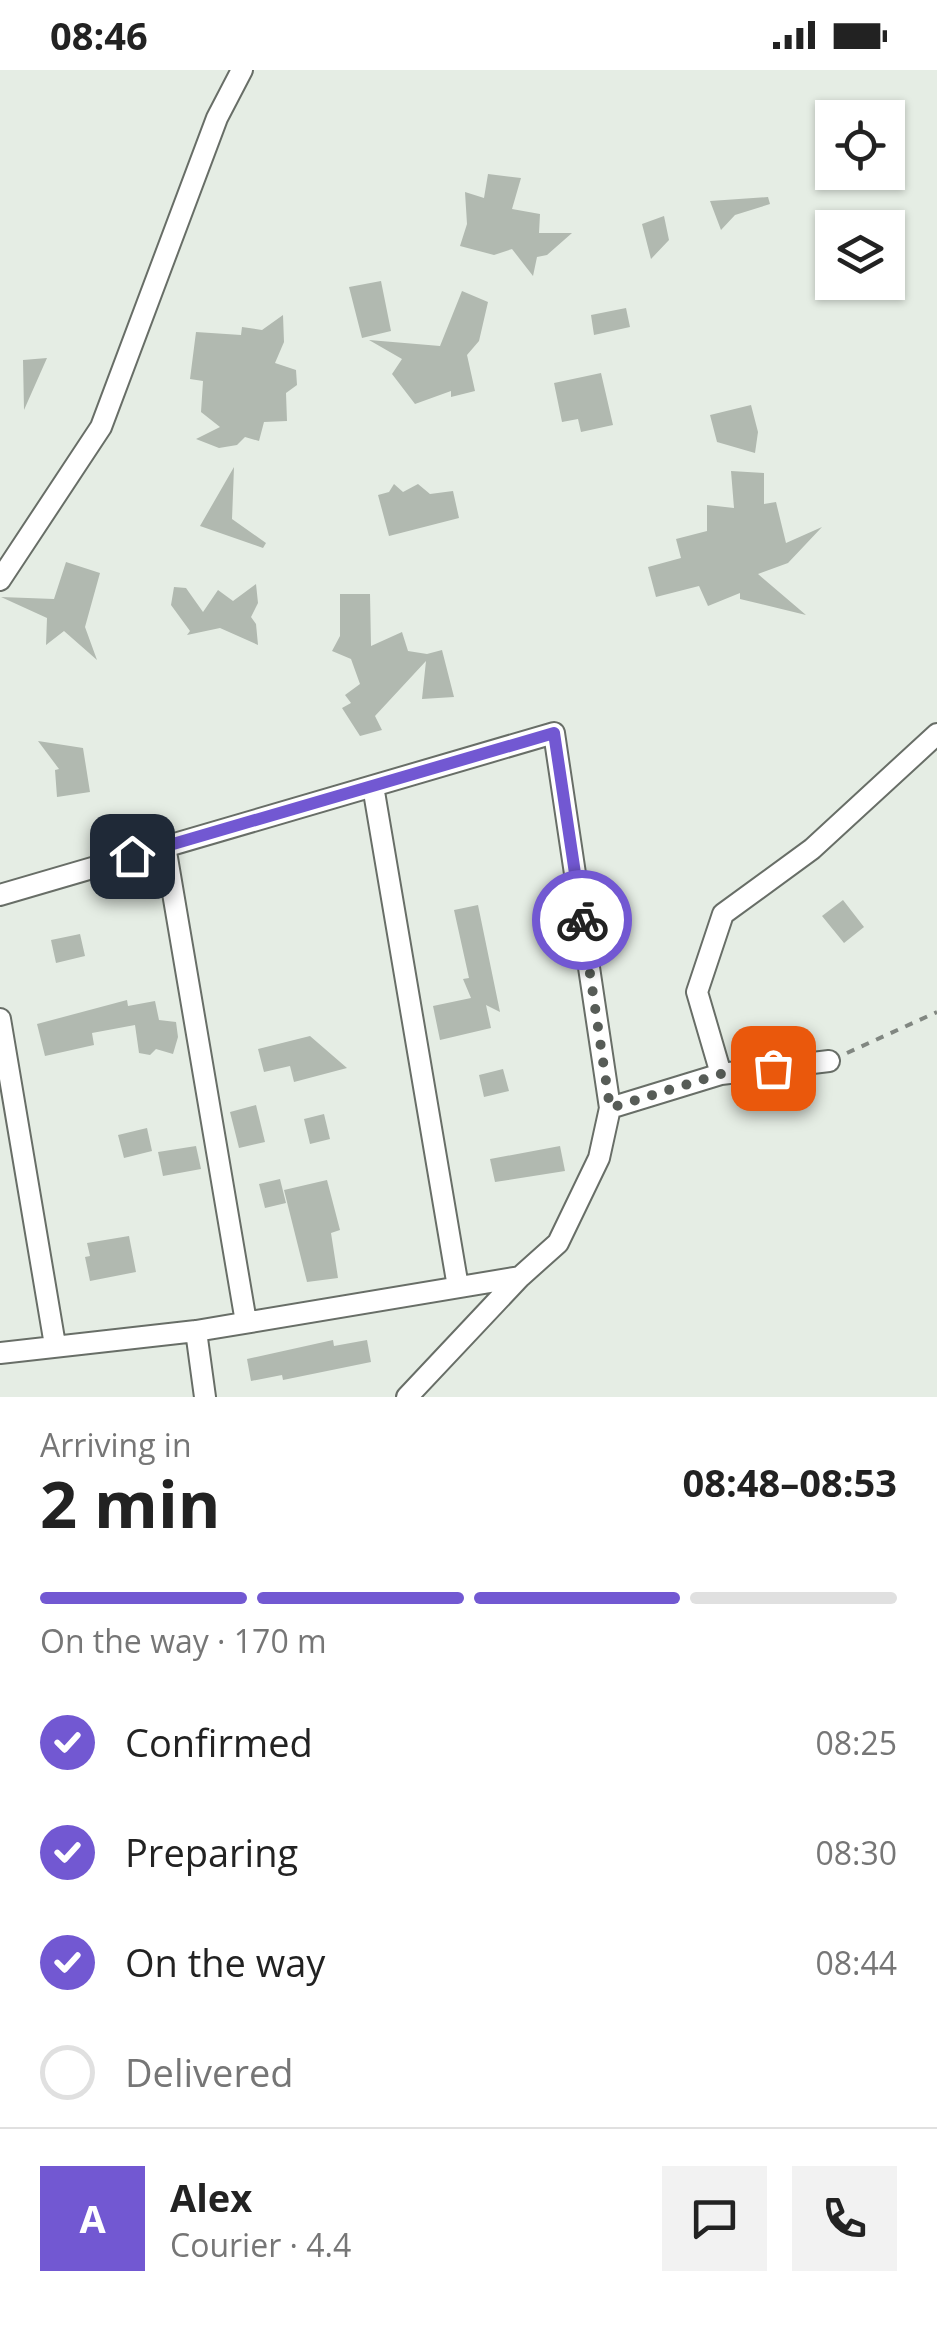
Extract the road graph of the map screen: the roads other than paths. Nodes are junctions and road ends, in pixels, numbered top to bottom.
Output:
1 (242, 70) edge
2 (0, 580) edge
3 (937, 734) edge
4 (373, 786) junction
5 (165, 846) junction
6 (0, 895) edge
7 (0, 1018) edge
8 (829, 1061) road end
9 (721, 1074) junction
10 (610, 1108) junction
11 (520, 1277) junction
12 (458, 1287) junction
13 (246, 1322) junction
14 (196, 1330) junction
15 (55, 1345) junction
16 (0, 1352) edge
17 (205, 1397) edge
18 (407, 1397) edge

1 - 2 street
3 - 9 street
4 - 5 street
4 - 10 street
4 - 12 street
5 - 6 street
5 - 13 street
7 - 15 street
8 - 9 street
9 - 10 street
10 - 11 street
11 - 12 street
11 - 18 street
12 - 13 street
13 - 14 street
14 - 15 street
14 - 17 street
15 - 16 street

